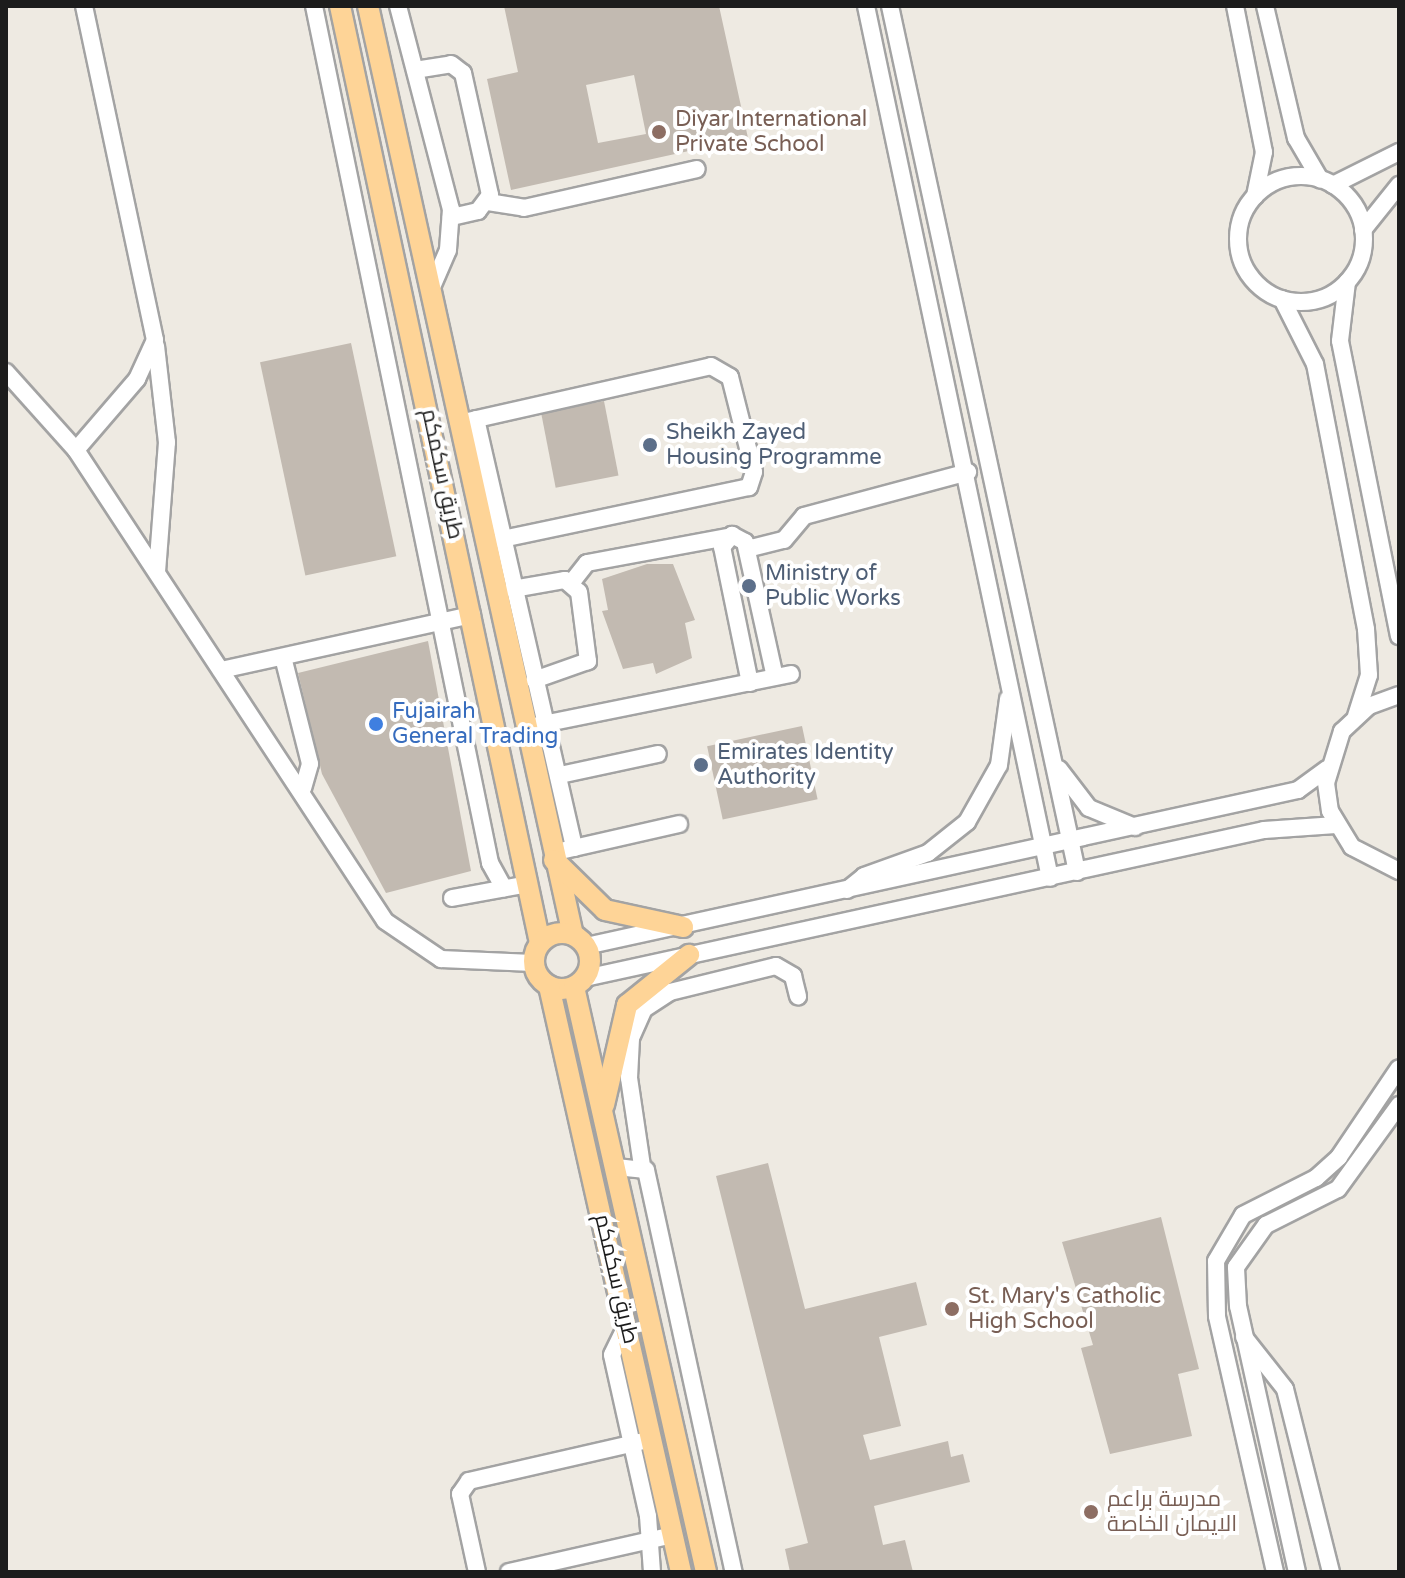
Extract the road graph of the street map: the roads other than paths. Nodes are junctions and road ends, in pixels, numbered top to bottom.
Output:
1 (84, 6) edge
2 (314, 6) edge
3 (340, 6) edge
4 (399, 6) edge
5 (866, 6) edge
6 (890, 6) edge
7 (1235, 6) edge
8 (1265, 6) edge
9 (369, 10) edge
10 (415, 70) junction
11 (1399, 152) edge
12 (697, 169) dead end
13 (1326, 182) junction
14 (1399, 185) edge
15 (1255, 196) junction
16 (488, 202) junction
17 (451, 217) junction
18 (1363, 230) junction
19 (1347, 282) junction
20 (432, 287) junction
21 (1282, 299) junction
22 (155, 340) junction
23 (6, 372) edge
24 (468, 421) junction
25 (76, 450) junction
26 (969, 478) junction
27 (727, 537) junction
28 (502, 539) junction
29 (747, 549) junction
30 (157, 571) junction
31 (572, 582) junction
32 (513, 589) junction
33 (472, 615) junction
34 (445, 621) junction
35 (1399, 636) edge
36 (283, 657) junction
37 (221, 670) junction
38 (1010, 678) junction
39 (534, 680) junction
40 (750, 683) junction
41 (1399, 695) edge
42 (1356, 716) junction
43 (546, 723) junction
44 (525, 728) junction
45 (658, 754) dead end
46 (1052, 757) junction
47 (1327, 769) junction
48 (560, 775) junction
49 (303, 788) junction
50 (679, 824) dead end
51 (1336, 825) junction
52 (1135, 827) junction
53 (1070, 842) junction
54 (574, 848) junction
55 (1044, 848) junction
56 (553, 856) junction
57 (1399, 871) edge
58 (1077, 872) junction
59 (1050, 878) junction
60 (528, 884) junction
61 (504, 888) junction
62 (846, 891) junction
63 (452, 898) dead end
64 (683, 927) junction
65 (579, 940) junction
66 (540, 943) junction
67 (689, 955) junction
68 (533, 963) junction
69 (580, 982) junction
70 (549, 986) junction
71 (798, 996) dead end
72 (1399, 1068) edge
73 (1399, 1105) edge
74 (603, 1113) junction
75 (642, 1166) junction
76 (616, 1167) junction
77 (1244, 1337) junction
78 (642, 1441) junction
79 (673, 1535) junction
80 (648, 1540) junction
81 (477, 1572) edge
82 (509, 1572) edge
83 (652, 1572) edge
84 (681, 1572) edge
85 (706, 1572) edge
86 (734, 1572) edge
87 (1275, 1572) edge
88 (1297, 1572) edge
89 (1331, 1572) edge

1 - 22 street
2 - 34 street
3 - 33 main road, طريق سكمكم
4 - 9 street
4 - 10 street
5 - 26 street
6 - 46 street
7 - 15 street
8 - 13 street
9 - 20 main road, طريق سكمكم
10 - 16 street
10 - 17 street
11 - 13 street
12 - 16 street
13 - 15 street
13 - 18 street
14 - 18 street
15 - 21 street
16 - 17 street
17 - 20 street
18 - 19 street
19 - 21 street
19 - 35 street
20 - 24 main road, طريق سكمكم
21 - 42 street
22 - 25 street
22 - 30 street
23 - 25 street
24 - 28 street
24 - 28 street
24 - 44 main road, طريق سكمكم
25 - 30 street
26 - 29 street
26 - 38 street
27 - 29 street
27 - 31 street
27 - 40 street
28 - 32 street
29 - 40 street
30 - 37 street
31 - 32 street
31 - 39 street
32 - 39 street
33 - 34 street
33 - 60 main road, طريق سكمكم
34 - 36 street
34 - 61 street
36 - 37 street
36 - 49 street
37 - 49 street
38 - 55 street
38 - 62 street
39 - 43 street
40 - 43 street
41 - 42 street
42 - 47 street
43 - 44 street
43 - 48 street
44 - 56 main road, طريق سكمكم
45 - 48 street
46 - 52 street
46 - 53 street
47 - 51 street
47 - 52 street
48 - 54 street
49 - 68 street
50 - 54 street
51 - 57 street
51 - 58 street
52 - 53 street
53 - 55 street
53 - 58 street
54 - 56 street
55 - 59 street
55 - 62 street
56 - 64 main road
56 - 65 main road, طريق سكمكم
58 - 59 street
59 - 67 street
60 - 61 street
60 - 66 main road, طريق سكمكم
61 - 63 street
62 - 64 street
64 - 65 street
65 - 66 main road
65 - 69 main road, طريق سكمكم
66 - 68 main road
67 - 69 street
67 - 74 main road
68 - 70 main road
69 - 70 main road
69 - 74 main road, طريق سكمكم
70 - 78 main road, طريق سكمكم
71 - 75 street
72 - 87 street
73 - 77 street
74 - 76 main road, طريق سكمكم
75 - 76 street
75 - 86 street
76 - 85 main road, طريق سكمكم
77 - 88 street
77 - 89 street
78 - 79 main road, طريق سكمكم
78 - 80 street
78 - 81 street
79 - 80 street
79 - 84 main road, طريق سكمكم
80 - 82 street
80 - 83 street

